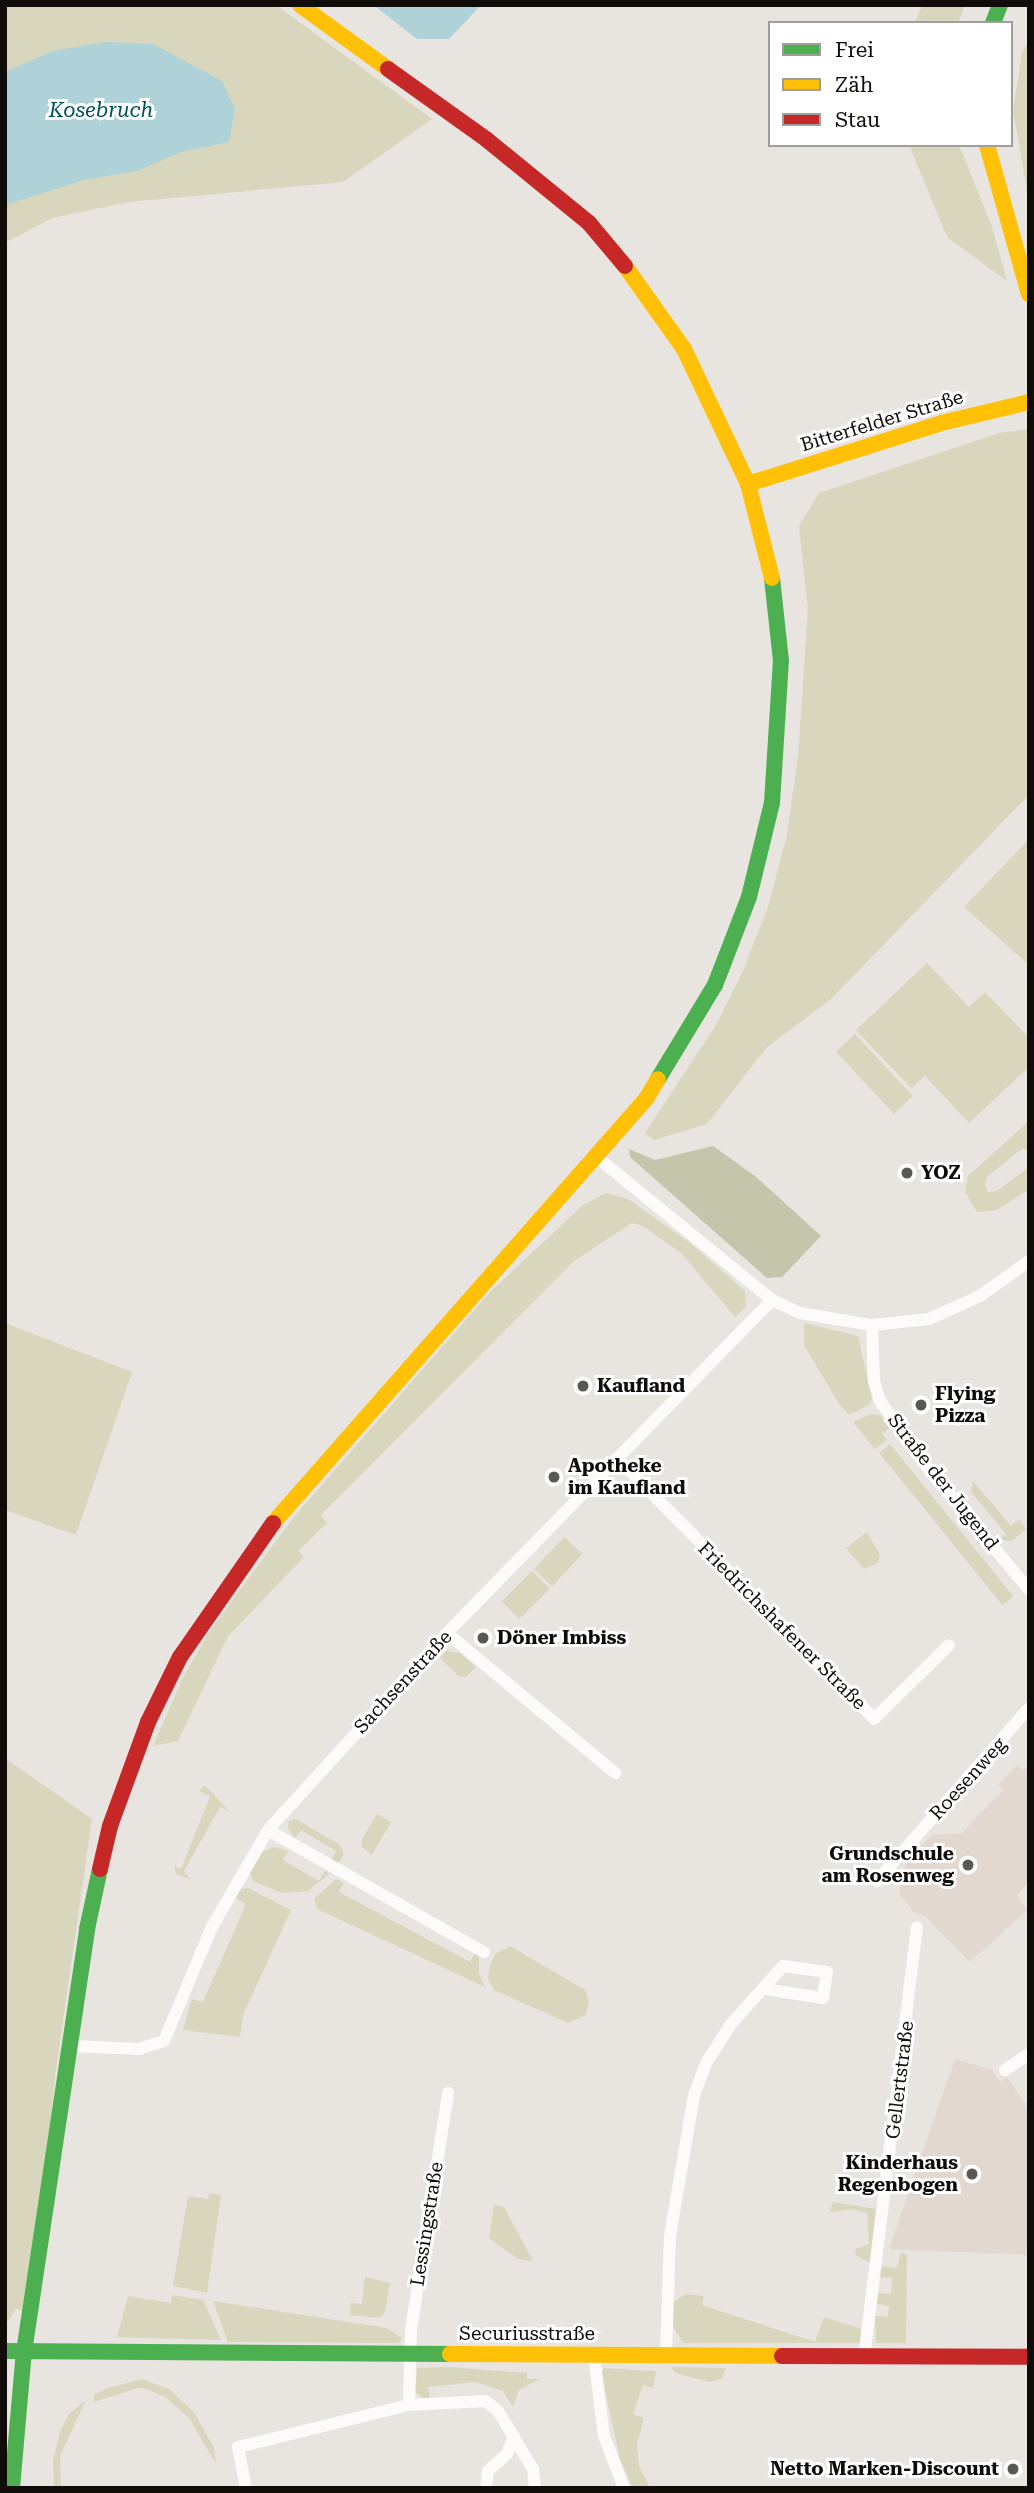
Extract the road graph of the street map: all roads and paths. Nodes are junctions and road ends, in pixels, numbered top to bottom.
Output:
1 (300, 5) edge
2 (988, 147) edge
3 (1029, 293) edge
4 (1029, 402) edge
5 (748, 484) junction
6 (598, 1158) junction
7 (1029, 1261) edge
8 (772, 1300) junction
9 (872, 1325) junction
10 (617, 1458) junction
11 (1029, 1590) edge
12 (447, 1633) junction
13 (949, 1645) dead end
14 (1029, 1708) edge
15 (615, 1773) dead end
16 (268, 1830) junction
17 (877, 1881) dead end
18 (917, 1927) dead end
19 (484, 1952) dead end
20 (764, 1989) junction
21 (73, 2046) junction
22 (1029, 2054) edge
23 (1005, 2070) dead end
24 (448, 2093) dead end
25 (5, 2351) edge
26 (24, 2352) junction
27 (409, 2355) junction
28 (594, 2355) junction
29 (666, 2355) junction
30 (1029, 2357) edge
31 (864, 2358) junction
32 (409, 2405) junction
33 (514, 2436) junction
34 (12, 2488) edge
35 (246, 2488) edge
36 (486, 2488) edge
37 (535, 2488) edge
38 (624, 2488) edge

1 - 5 main road
2 - 3 main road
4 - 5 main road, Bitterfelder Straße
5 - 6 main road
6 - 8 street
6 - 21 main road
7 - 9 street
8 - 9 street
8 - 10 street, Sachsenstraße
9 - 11 street, Straße der Jugend
10 - 12 street, Sachsenstraße
10 - 13 street, Friedrichshafener Straße
12 - 15 street
12 - 16 street, Sachsenstraße
14 - 17 street, Roesenweg
16 - 19 street
16 - 21 street, Sachsenstraße
18 - 31 street, Gellertstraße
20 - 20 street
20 - 29 street
21 - 26 main road
22 - 23 street
24 - 27 street, Lessingstraße
25 - 26 main road, Securiusstraße
26 - 27 main road, Securiusstraße
26 - 34 main road
27 - 28 main road, Securiusstraße
27 - 32 street, Lessingstraße
28 - 29 main road, Securiusstraße
28 - 38 street
29 - 31 main road, Securiusstraße
30 - 31 main road, Securiusstraße
32 - 33 street
32 - 35 street
33 - 36 street
33 - 37 street

